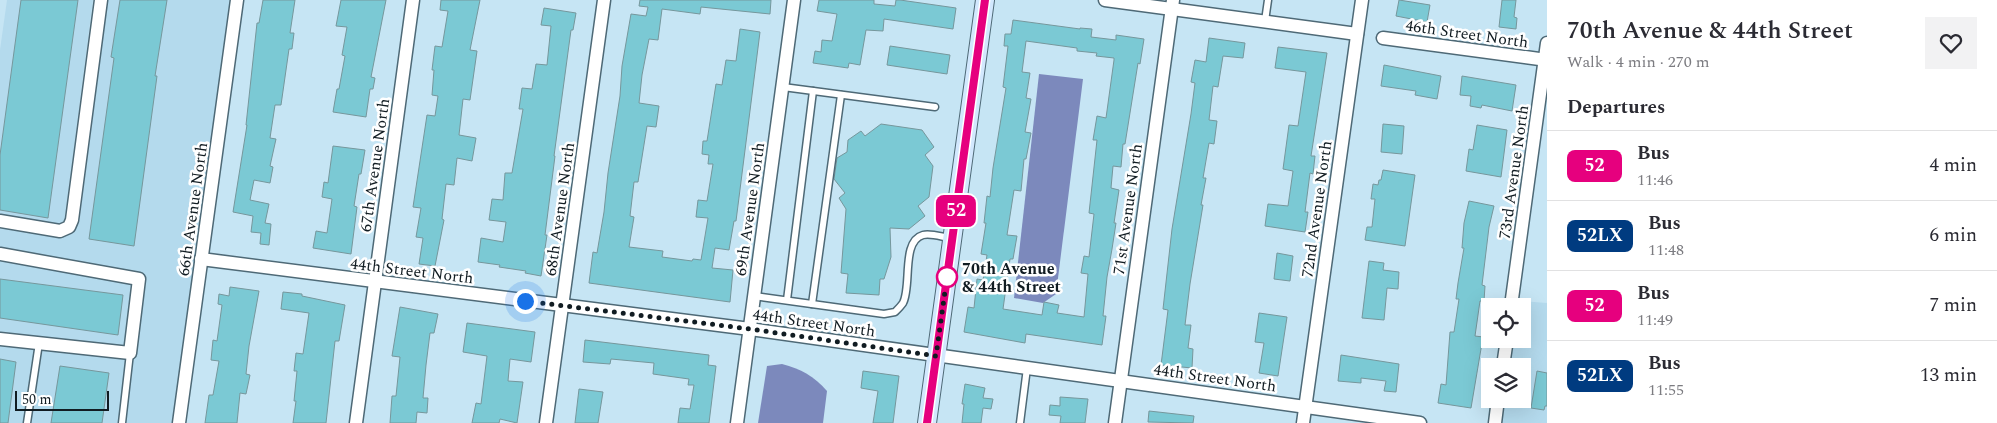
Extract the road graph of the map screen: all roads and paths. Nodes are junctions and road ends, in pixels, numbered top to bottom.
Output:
1 (101, 0) edge
2 (237, 0) edge
3 (413, 0) edge
4 (604, 0) edge
5 (794, 0) edge
6 (985, 0) edge
7 (1105, 0) edge
8 (1268, 0) edge
9 (1362, 0) edge
10 (1172, 4) edge
11 (1265, 21) junction
12 (1357, 34) junction
13 (1383, 38) dead end
14 (1547, 43) edge
15 (1546, 60) edge
16 (782, 87) junction
17 (814, 91) junction
18 (841, 95) junction
19 (935, 107) dead end
20 (0, 221) edge
21 (952, 238) junction
22 (0, 254) edge
23 (201, 258) junction
24 (375, 281) junction
25 (754, 296) junction
26 (1512, 298) edge
27 (787, 300) junction
28 (812, 304) junction
29 (562, 306) junction
30 (750, 329) junction
31 (0, 339) edge
32 (39, 343) junction
33 (130, 353) junction
34 (936, 356) junction
35 (1028, 368) junction
36 (1120, 381) junction
37 (1305, 406) junction
38 (1497, 408) edge
39 (1406, 422) edge
40 (27, 423) edge
41 (122, 423) edge
42 (179, 423) edge
43 (356, 423) edge
44 (546, 423) edge
45 (737, 423) edge
46 (927, 423) edge
47 (1020, 423) edge
48 (1115, 423) edge
49 (1303, 423) edge
50 (1420, 423) edge
51 (1495, 423) edge

1 - 20 street
2 - 23 street, 66th Avenue North
3 - 24 street, 67th Avenue North
4 - 29 street, 68th Avenue North
5 - 16 street, 69th Avenue North
6 - 21 street
7 - 10 street
8 - 11 lane
9 - 12 street, 72nd Avenue North
10 - 11 street
10 - 36 street, 71st Avenue North
11 - 12 street
12 - 37 street, 72nd Avenue North
13 - 15 street, 46th Street North
14 - 15 street, 73rd Avenue North
15 - 26 street, 73rd Avenue North
16 - 17 lane
16 - 25 street, 69th Avenue North
17 - 18 lane
17 - 27 lane
18 - 19 lane
18 - 28 lane
21 - 28 lane
21 - 34 street
22 - 33 street
23 - 24 street, 44th Street North
23 - 42 street, 66th Avenue North
24 - 29 street, 44th Street North
24 - 43 street, 67th Avenue North
25 - 27 lane
25 - 30 street, 69th Avenue North
27 - 28 lane
29 - 30 street, 44th Street North
29 - 44 street, 68th Avenue North
30 - 34 street, 44th Street North
30 - 45 street, 69th Avenue North
31 - 32 street
32 - 33 street
32 - 40 lane
33 - 41 lane
34 - 35 street, 44th Street North
34 - 46 street
35 - 36 street, 44th Street North
35 - 47 lane
36 - 37 street, 44th Street North
36 - 48 street, 71st Avenue North
37 - 39 street, 44th Street North
37 - 49 street, 72nd Avenue North
38 - 51 street
39 - 50 street, 44th Street North

